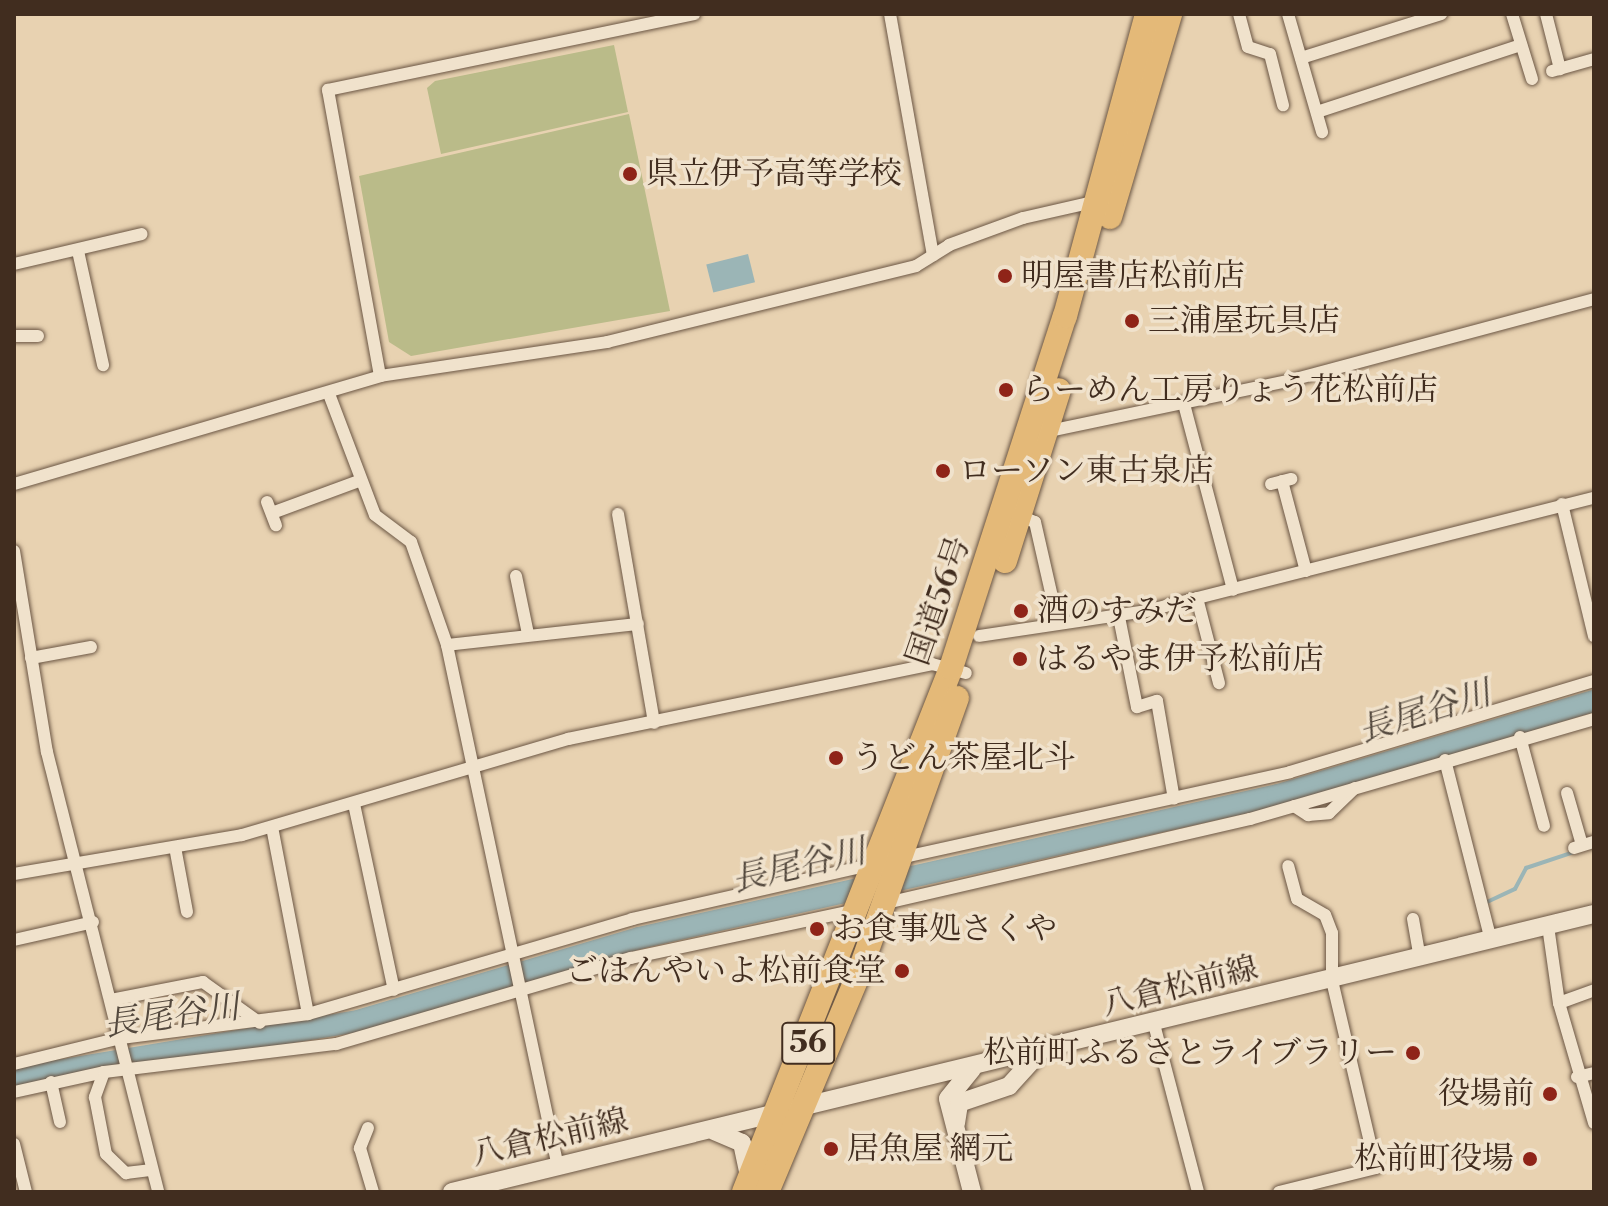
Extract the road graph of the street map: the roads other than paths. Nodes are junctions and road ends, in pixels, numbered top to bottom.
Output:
1 (694, 14) edge
2 (890, 14) edge
3 (1147, 14) edge
4 (1170, 14) edge
5 (1239, 14) edge
6 (1288, 14) edge
7 (1441, 14) edge
8 (1512, 14) edge
9 (1541, 15) edge
10 (1521, 45) junction
11 (1301, 58) junction
12 (1594, 59) edge
13 (1532, 79) dead end
14 (1283, 105) dead end
15 (1317, 112) junction
16 (1322, 132) dead end
17 (1106, 199) junction
18 (142, 234) dead end
19 (78, 251) junction
20 (933, 255) junction
21 (14, 264) edge
22 (1594, 299) edge
23 (14, 336) edge
24 (38, 336) dead end
25 (103, 365) dead end
26 (380, 376) junction
27 (329, 394) junction
28 (1184, 404) junction
29 (1038, 431) junction
30 (361, 480) junction
31 (1282, 482) dead end
32 (14, 484) edge
33 (1594, 498) edge
34 (1562, 504) junction
35 (272, 513) dead end
36 (618, 514) dead end
37 (1020, 516) junction
38 (14, 551) edge
39 (1306, 571) junction
40 (516, 576) dead end
41 (1233, 590) junction
42 (1197, 598) junction
43 (1119, 617) junction
44 (1058, 623) junction
45 (638, 624) junction
46 (528, 634) junction
47 (979, 636) junction
48 (1594, 636) edge
49 (447, 645) junction
50 (91, 647) dead end
51 (31, 658) junction
52 (958, 671) junction
53 (1594, 681) edge
54 (1219, 683) dead end
55 (1594, 719) edge
56 (654, 723) junction
57 (1520, 737) junction
58 (1445, 760) junction
59 (468, 764) junction
60 (1567, 793) dead end
61 (1174, 799) junction
62 (354, 804) junction
63 (1544, 826) dead end
64 (272, 827) junction
65 (1583, 845) edge
66 (175, 847) junction
67 (889, 862) junction
68 (78, 863) junction
69 (1288, 866) dead end
70 (14, 874) edge
71 (873, 904) junction
72 (187, 912) dead end
73 (1594, 914) edge
74 (1413, 919) dead end
75 (93, 922) junction
76 (1548, 926) junction
77 (14, 940) edge
78 (1491, 940) junction
79 (514, 957) junction
80 (1420, 958) junction
81 (1332, 980) junction
82 (394, 990) junction
83 (1594, 990) edge
84 (522, 991) junction
85 (111, 1000) junction
86 (1559, 1003) junction
87 (308, 1014) junction
88 (260, 1023) junction
89 (1154, 1024) junction
90 (121, 1041) junction
91 (1039, 1053) junction
92 (14, 1064) edge
93 (128, 1069) junction
94 (972, 1069) junction
95 (104, 1072) junction
96 (1594, 1073) edge
97 (1577, 1077) junction
98 (51, 1082) junction
99 (14, 1092) edge
100 (790, 1114) junction
101 (60, 1122) dead end
102 (1594, 1123) edge
103 (956, 1126) junction
104 (368, 1128) dead end
105 (711, 1130) junction
106 (14, 1144) edge
107 (558, 1167) junction
108 (152, 1170) junction
109 (753, 1188) edge
110 (26, 1192) edge
111 (158, 1192) edge
112 (373, 1192) edge
113 (452, 1192) edge
114 (972, 1192) edge
115 (1198, 1192) edge
116 (1279, 1192) edge

1 - 26 street
2 - 20 street
3 - 17 highway, 国道56号 / 56
4 - 17 highway, 国道56号 / 56
5 - 14 street
6 - 11 street
7 - 11 street
8 - 10 street
9 - 12 street
10 - 13 street
10 - 15 street
11 - 15 street
15 - 16 street
17 - 20 street
17 - 29 highway, 国道56号 / 56
18 - 19 street
19 - 21 street
19 - 25 street
20 - 26 street
22 - 28 street
23 - 24 street
26 - 27 street
27 - 30 street
27 - 32 street
28 - 29 street
28 - 41 street
29 - 37 highway, 国道56号 / 56
29 - 52 highway, 国道56号 / 56
30 - 35 street
30 - 49 street
31 - 39 street
33 - 34 street
34 - 39 street
34 - 48 street
36 - 45 street
37 - 44 street
37 - 47 highway, 国道56号 / 56
38 - 51 street
39 - 41 street
40 - 46 street
41 - 42 street
42 - 43 street
42 - 54 street
43 - 44 street
43 - 61 street
44 - 47 street
45 - 46 street
45 - 56 street
46 - 49 street
47 - 52 highway, 国道56号 / 56
49 - 59 street
50 - 51 street
51 - 68 street
52 - 56 street
52 - 67 highway, 国道56号 / 56
53 - 61 street
55 - 57 street
56 - 59 street
57 - 58 street
57 - 63 street
58 - 71 street
58 - 78 street
59 - 62 street
59 - 79 street
60 - 65 street
61 - 67 street
62 - 64 street
62 - 82 street
64 - 66 street
64 - 87 street
66 - 68 street
66 - 72 street
67 - 71 highway, 国道56号 / 56
67 - 79 street
68 - 70 street
68 - 75 street
69 - 81 street
71 - 84 street
71 - 100 highway, 国道56号 / 56
73 - 76 main road, 八倉松前線
74 - 80 street
75 - 77 street
75 - 85 street
76 - 78 main road, 八倉松前線
76 - 86 street
78 - 80 main road, 八倉松前線
79 - 82 street
79 - 84 street
80 - 81 main road, 八倉松前線
81 - 89 main road, 八倉松前線
81 - 116 street
82 - 87 street
83 - 86 street
84 - 93 street
84 - 107 street
85 - 88 street
85 - 90 street
86 - 97 street
87 - 88 street
88 - 90 street
89 - 91 main road, 八倉松前線
89 - 115 street
90 - 92 street
90 - 93 street
91 - 94 main road, 八倉松前線
91 - 103 main road
93 - 95 street
93 - 108 street
94 - 100 main road, 八倉松前線
94 - 103 main road
95 - 98 street
95 - 108 street
96 - 97 street
97 - 102 street
98 - 99 street
98 - 101 street
100 - 105 main road, 八倉松前線
100 - 109 highway, 国道56号 / 56
103 - 114 main road
104 - 112 street
105 - 107 main road, 八倉松前線
105 - 109 main road
106 - 110 street
107 - 113 main road, 八倉松前線
108 - 111 street

